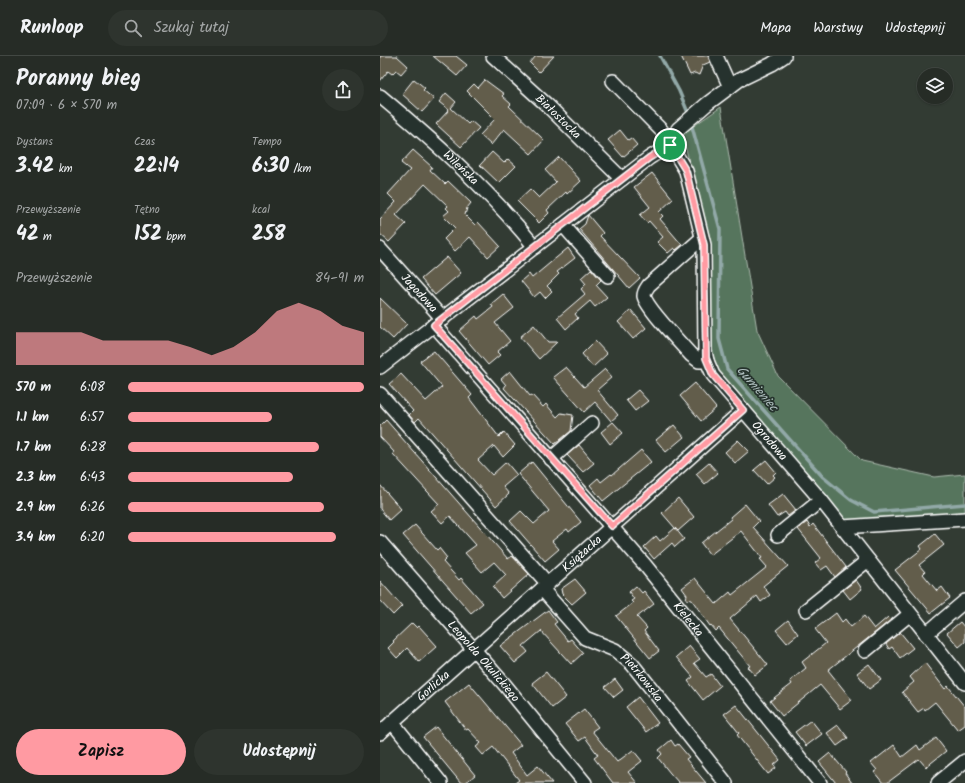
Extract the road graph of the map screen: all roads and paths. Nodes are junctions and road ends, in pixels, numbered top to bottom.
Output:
1 (493, 56) edge
2 (716, 56) edge
3 (784, 56) edge
4 (613, 81) dead end
5 (730, 86) junction
6 (380, 96) edge
7 (670, 145) junction
8 (622, 179) junction
9 (564, 225) junction
10 (702, 238) junction
11 (535, 247) junction
12 (380, 249) edge
13 (608, 276) dead end
14 (438, 322) junction
15 (382, 361) edge
16 (706, 361) junction
17 (380, 394) edge
18 (743, 410) junction
19 (592, 423) dead end
20 (551, 459) junction
21 (820, 500) junction
22 (965, 519) edge
23 (612, 526) junction
24 (842, 527) junction
25 (778, 535) dead end
26 (380, 542) edge
27 (868, 560) junction
28 (545, 586) junction
29 (965, 600) edge
30 (806, 610) dead end
31 (910, 614) junction
32 (926, 634) junction
33 (474, 650) junction
34 (865, 651) dead end
35 (965, 683) edge
36 (392, 722) junction
37 (380, 733) edge
38 (965, 761) edge
39 (440, 783) edge
40 (585, 783) edge
41 (726, 783) edge
42 (820, 783) edge
43 (938, 783) edge

1 - 8 street, Białostocka
2 - 5 street
3 - 5 street, Jagodowa
4 - 7 street, Ogrodowa
5 - 7 street, Jagodowa
6 - 11 street, Wileńska
7 - 8 street, Jagodowa
7 - 10 street, Ogrodowa
8 - 9 street, Jagodowa
9 - 11 street, Jagodowa
9 - 13 street
10 - 16 street, Ogrodowa
10 - 16 street
11 - 14 street, Jagodowa
12 - 14 street, Jagodowa
14 - 15 street, Jagodowa
14 - 20 street, Kielecka
16 - 18 street, Ogrodowa
17 - 28 street, Piotrkowska
18 - 21 street, Ogrodowa
18 - 23 street, Książacka
19 - 20 street
20 - 23 street, Kielecka
21 - 24 street, Ogrodowa
21 - 25 street
22 - 24 street
23 - 28 street, Książacka
23 - 42 street, Kielecka
24 - 27 street, Ogrodowa
26 - 33 street, Leopolda Okulickiego
27 - 30 street
27 - 31 street, Ogrodowa
28 - 33 street, Książacka
28 - 41 street, Piotrkowska
29 - 32 street
31 - 32 street, Ogrodowa
31 - 34 street
32 - 35 street, Ogrodowa
33 - 36 street, Gorlicka
33 - 40 street, Leopolda Okulickiego
36 - 37 street, Gorlicka
36 - 39 street
38 - 43 street

